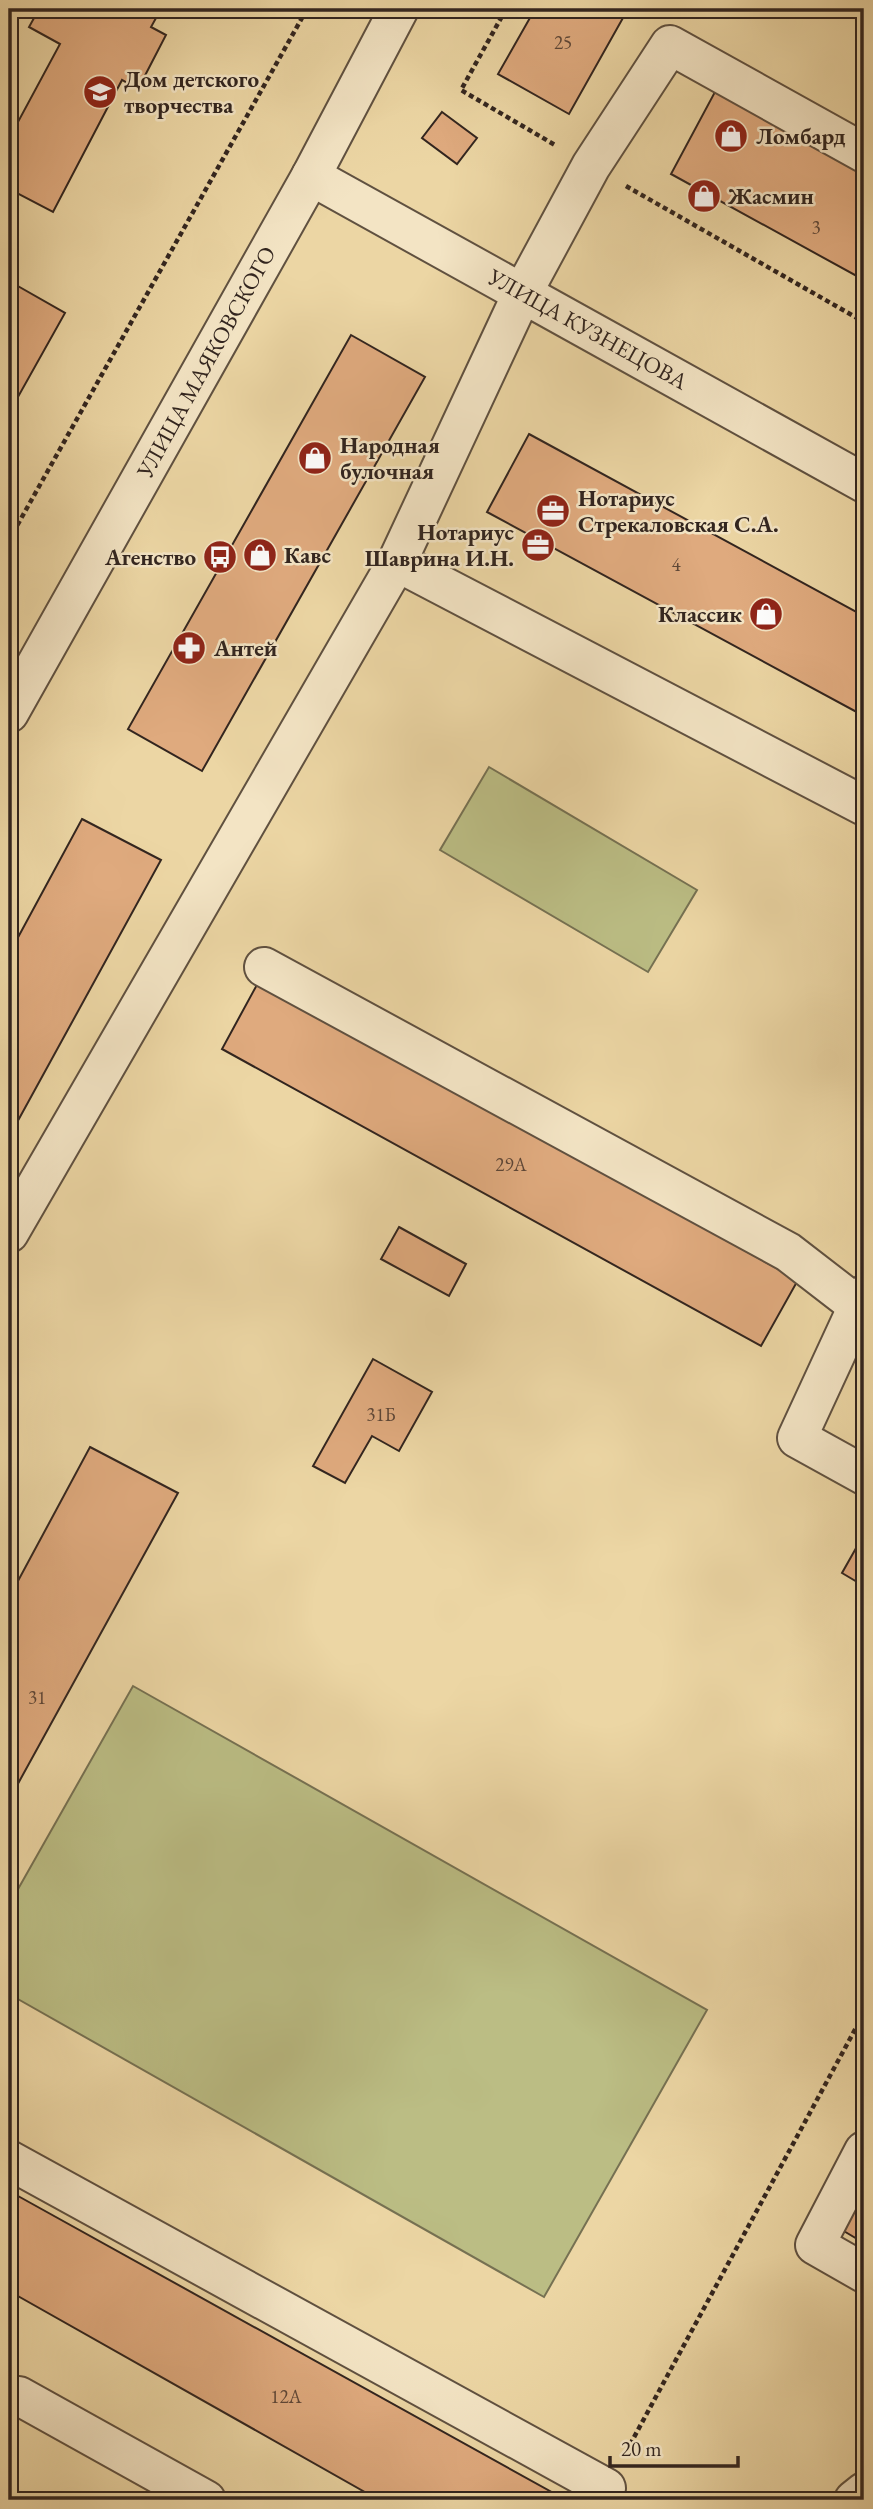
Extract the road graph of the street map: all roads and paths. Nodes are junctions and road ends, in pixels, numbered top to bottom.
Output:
1 (307, 9) edge
2 (399, 9) edge
3 (506, 9) edge
4 (864, 153) edge
5 (591, 166) junction
6 (311, 176) junction
7 (523, 292) junction
8 (864, 321) edge
9 (864, 483) edge
10 (9, 540) edge
11 (397, 562) junction
12 (9, 713) edge
13 (864, 806) edge
14 (264, 967) dead end
15 (9, 1233) edge
16 (861, 1301) edge
17 (864, 1475) edge
18 (864, 2013) edge
19 (864, 2151) edge
20 (9, 2160) edge
21 (864, 2273) edge
22 (19, 2396) dead end
23 (606, 2488) joint
24 (864, 2492) edge
25 (205, 2500) edge
26 (853, 2500) edge

1 - 10 path
2 - 6 street, УЛИЦА МАЯКОВСКОГО
3 - 5 path
4 - 5 street
5 - 7 street
5 - 8 path
6 - 7 street, УЛИЦА КУЗНЕЦОВА
6 - 12 street, УЛИЦА МАЯКОВСКОГО
7 - 9 street, УЛИЦА КУЗНЕЦОВА
7 - 11 street
11 - 13 street
11 - 15 street
14 - 16 street
16 - 17 street
18 - 23 path
19 - 21 street
20 - 23 street
22 - 25 street
24 - 26 street

